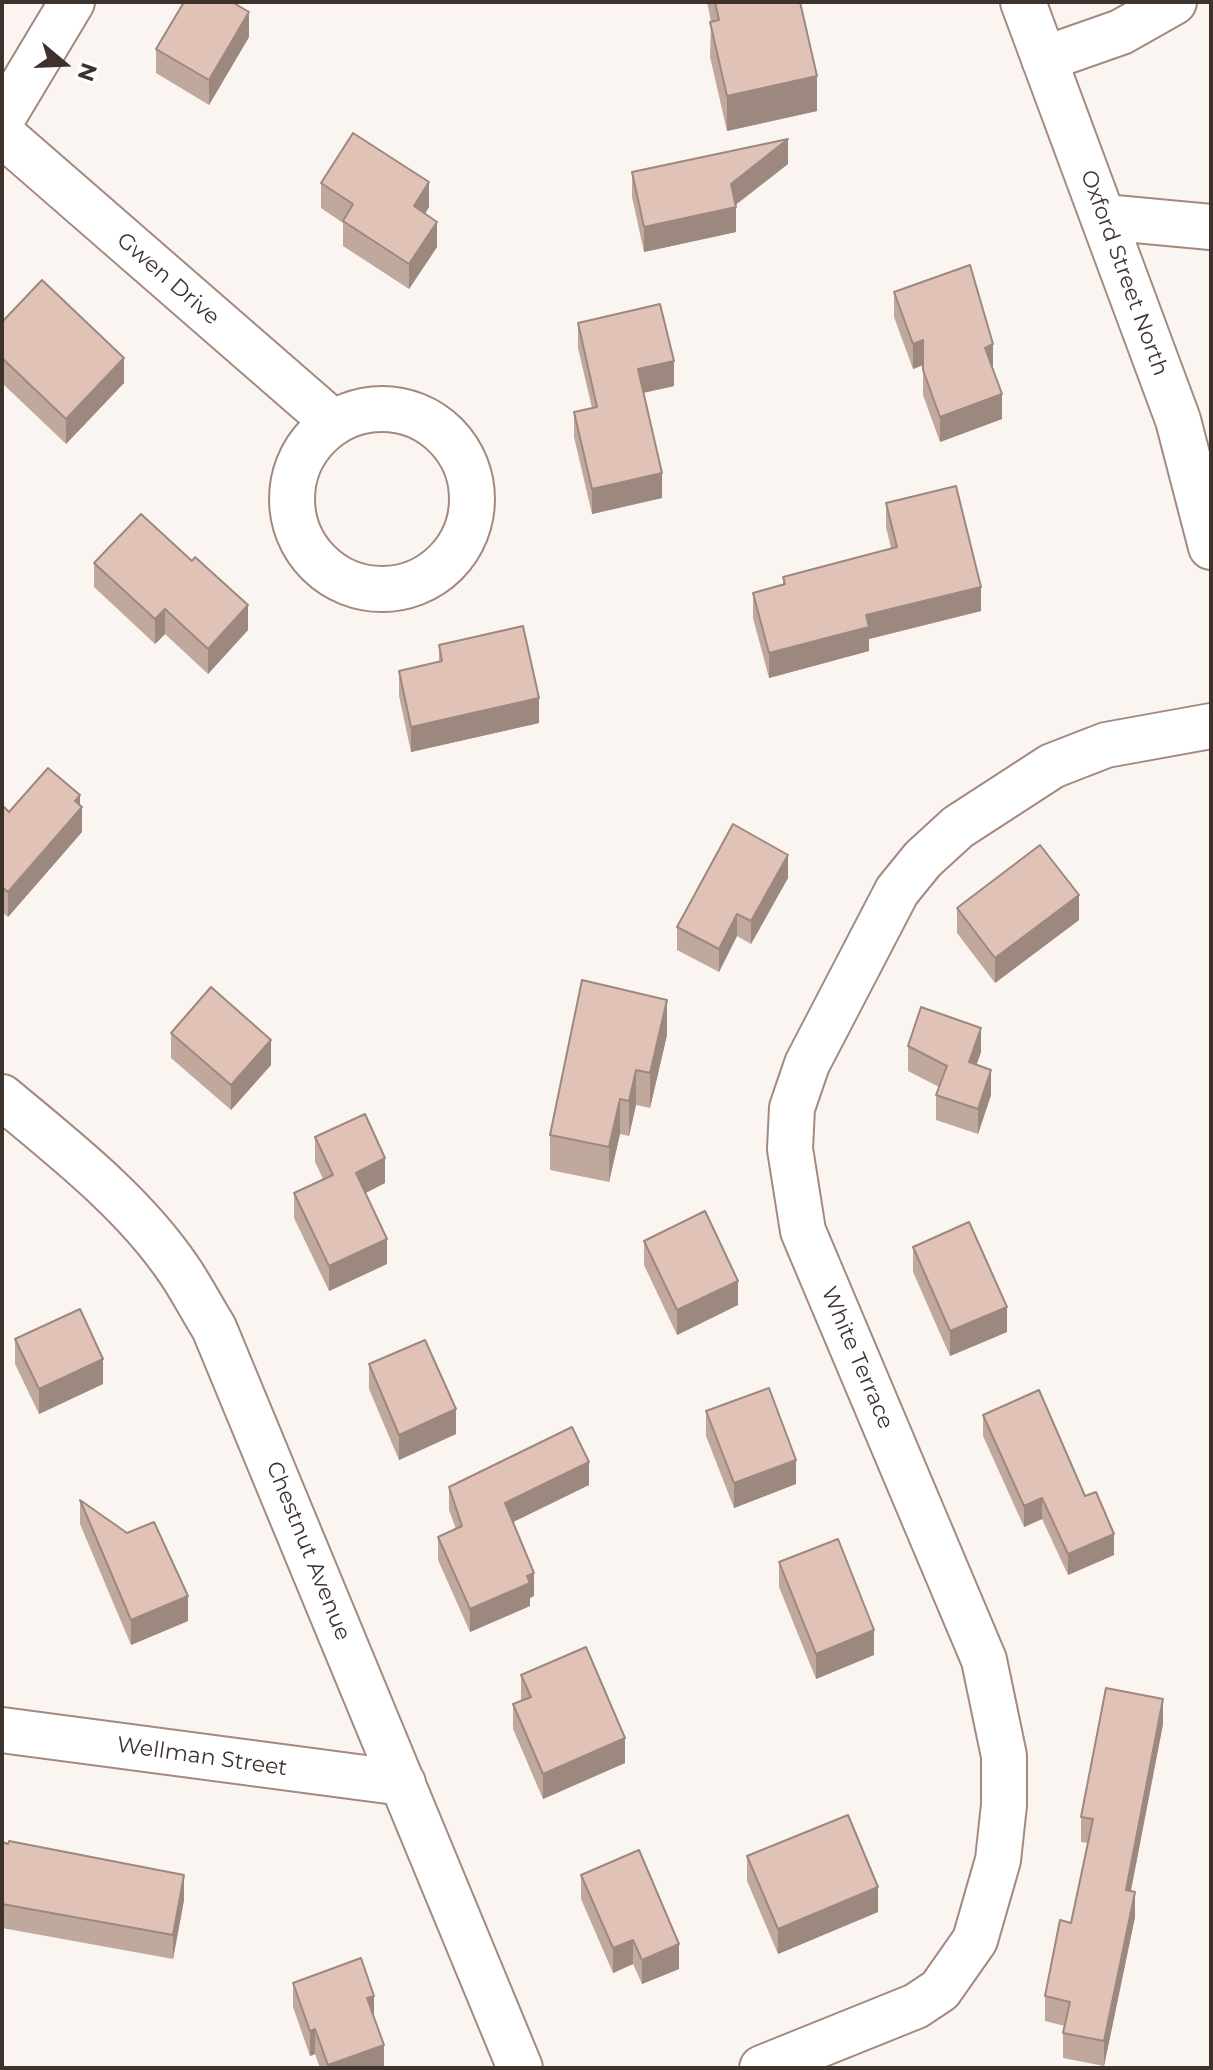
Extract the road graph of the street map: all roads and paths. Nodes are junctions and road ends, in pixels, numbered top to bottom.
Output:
1 (72, 2) edge
2 (1023, 2) edge
3 (1174, 2) edge
4 (1044, 59) junction
5 (2, 119) edge
6 (2, 134) edge
7 (1104, 217) junction
8 (1211, 227) edge
9 (334, 423) junction
10 (1211, 547) edge
11 (1211, 726) edge
12 (2, 1097) edge
13 (2, 1730) edge
14 (403, 1783) junction
15 (520, 2068) edge
16 (762, 2068) edge

1 - 5 street
2 - 4 street, Oxford Street North
3 - 4 street
4 - 7 street, Oxford Street North
6 - 9 street, Gwen Drive
7 - 8 street
7 - 10 street, Oxford Street North
9 - 9 street
11 - 16 street, White Terrace
12 - 14 street, Chestnut Avenue
13 - 14 street, Wellman Street
14 - 15 street, Chestnut Avenue

